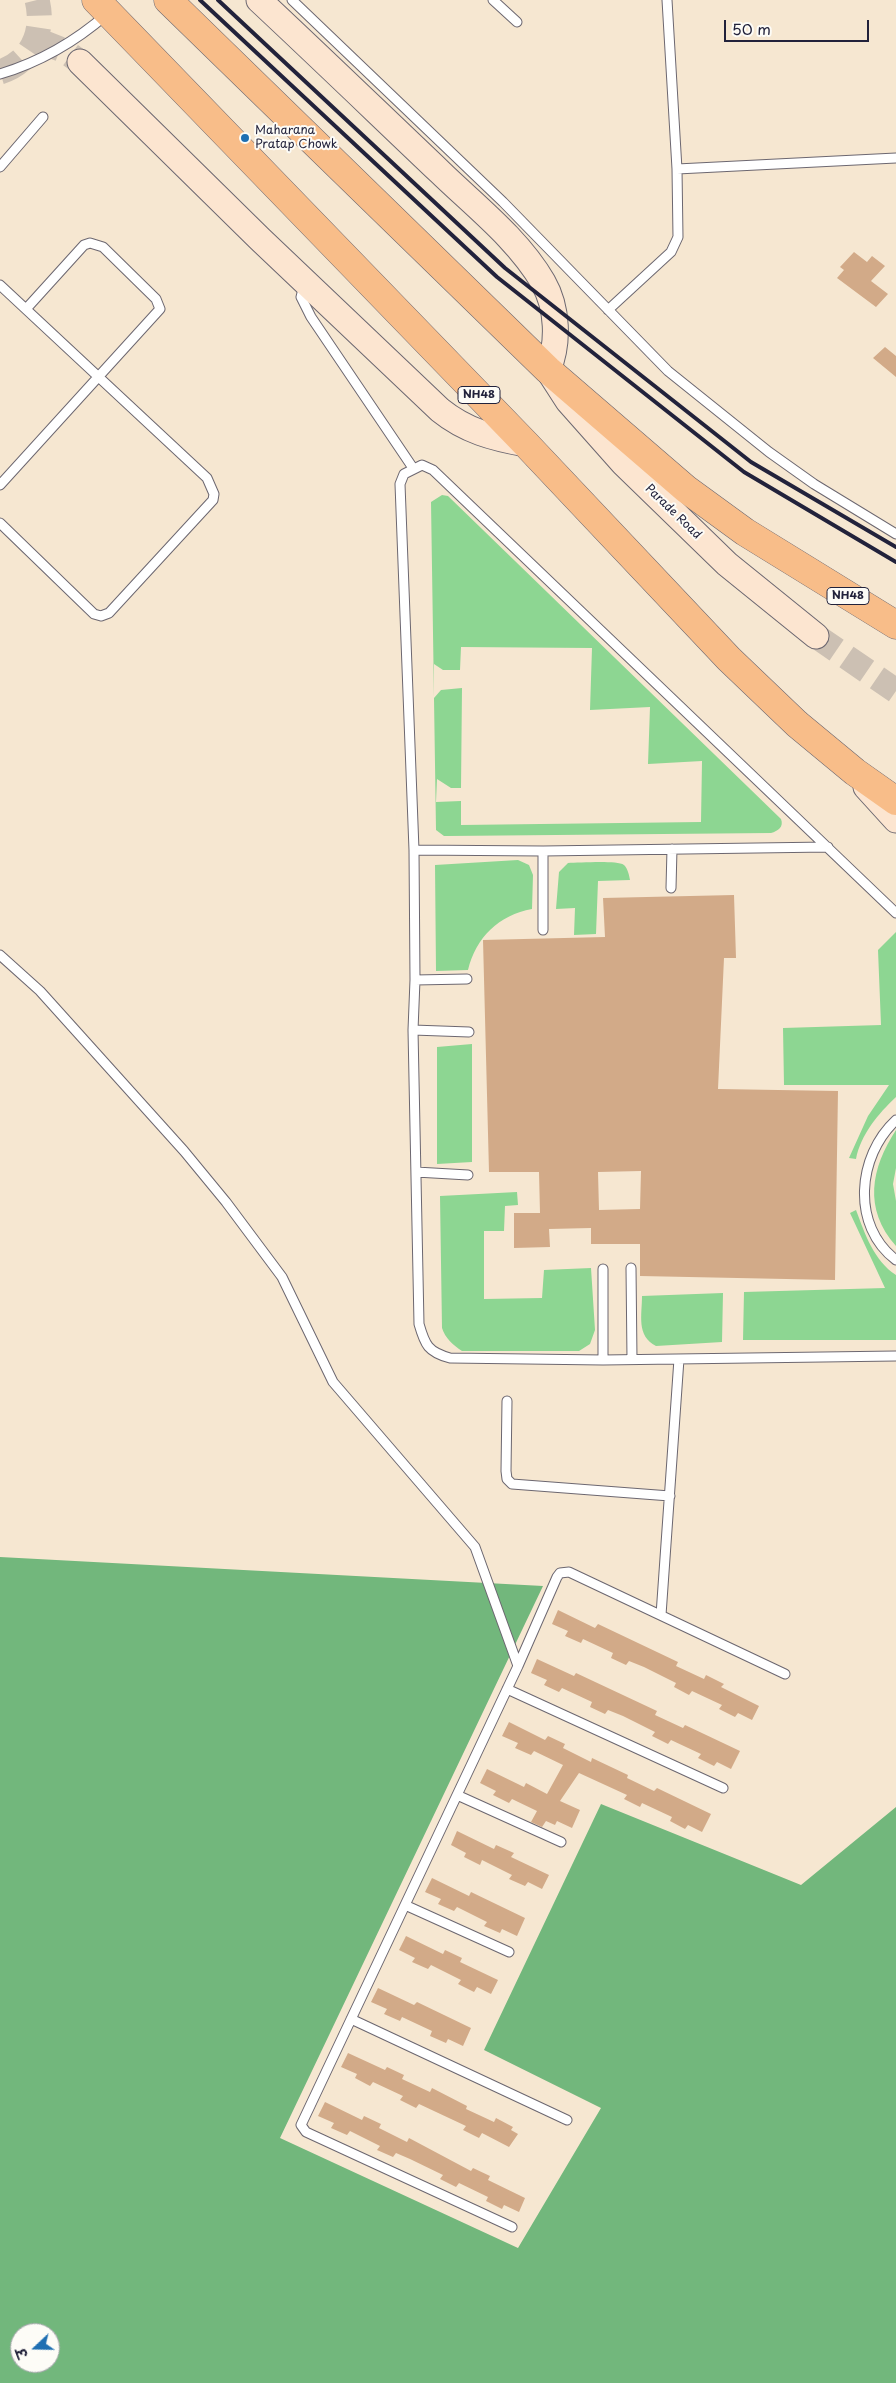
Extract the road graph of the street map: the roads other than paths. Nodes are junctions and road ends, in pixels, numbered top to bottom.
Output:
1 (168, 0) edge
2 (259, 0) edge
3 (292, 0) edge
4 (493, 0) edge
5 (667, 0) edge
6 (103, 6) edge
7 (517, 22) dead end
8 (80, 62) tunnel mouth
9 (0, 74) edge
10 (43, 117) dead end
11 (896, 158) edge
12 (0, 168) edge
13 (678, 169) junction
14 (305, 282) junction
15 (0, 285) edge
16 (26, 309) junction
17 (608, 310) junction
18 (548, 370) junction
19 (98, 377) junction
20 (526, 444) junction
21 (413, 468) junction
22 (0, 485) edge
23 (0, 522) edge
24 (896, 534) edge
25 (825, 582) junction
26 (896, 625) edge
27 (816, 636) tunnel mouth
28 (896, 642) edge
29 (855, 772) junction
30 (896, 801) edge
31 (896, 820) edge
32 (828, 847) junction
33 (672, 849) junction
34 (414, 850) junction
35 (543, 851) junction
36 (671, 888) dead end
37 (896, 913) edge
38 (543, 930) dead end
39 (0, 955) edge
40 (467, 979) dead end
41 (415, 980) junction
42 (413, 1030) junction
43 (469, 1032) dead end
44 (896, 1120) edge
45 (416, 1172) junction
46 (468, 1175) dead end
47 (896, 1260) edge
48 (631, 1268) dead end
49 (603, 1269) dead end
50 (896, 1356) edge
51 (632, 1359) junction
52 (679, 1359) junction
53 (603, 1360) junction
54 (507, 1401) dead end
55 (670, 1496) junction
56 (661, 1615) junction
57 (518, 1666) junction
58 (785, 1674) dead end
59 (507, 1689) junction
60 (723, 1788) dead end
61 (457, 1795) junction
62 (561, 1842) dead end
63 (405, 1906) junction
64 (509, 1952) dead end
65 (351, 2019) junction
66 (567, 2120) dead end
67 (512, 2226) dead end

1 - 18 highway, NH48
2 - 18 street
3 - 17 lane
4 - 7 lane
5 - 13 lane
6 - 9 lane
6 - 20 highway, NH48
8 - 14 street
10 - 12 lane
11 - 13 lane
13 - 17 lane
14 - 20 street
14 - 21 lane
15 - 16 lane
16 - 19 lane
16 - 19 lane
17 - 24 lane
18 - 25 highway, NH48
18 - 27 street, Parade Road
19 - 22 lane
19 - 23 lane
20 - 29 highway, NH48
21 - 32 lane
21 - 34 lane
25 - 26 highway, NH48
25 - 28 highway
29 - 30 highway, NH48
29 - 31 street
32 - 33 lane
32 - 37 lane
33 - 35 lane
33 - 36 lane
34 - 35 lane
34 - 41 lane
35 - 38 lane
39 - 57 lane
40 - 41 lane
41 - 42 lane
42 - 43 lane
42 - 45 lane
44 - 47 lane
45 - 46 lane
45 - 53 lane
48 - 51 lane
49 - 53 lane
50 - 52 lane
51 - 52 lane
51 - 53 lane
52 - 55 lane
54 - 55 lane
55 - 56 lane
56 - 57 lane
56 - 58 lane
57 - 59 lane
59 - 60 lane
59 - 61 lane
61 - 62 lane
61 - 63 lane
63 - 64 lane
63 - 65 lane
65 - 66 lane
65 - 67 lane

